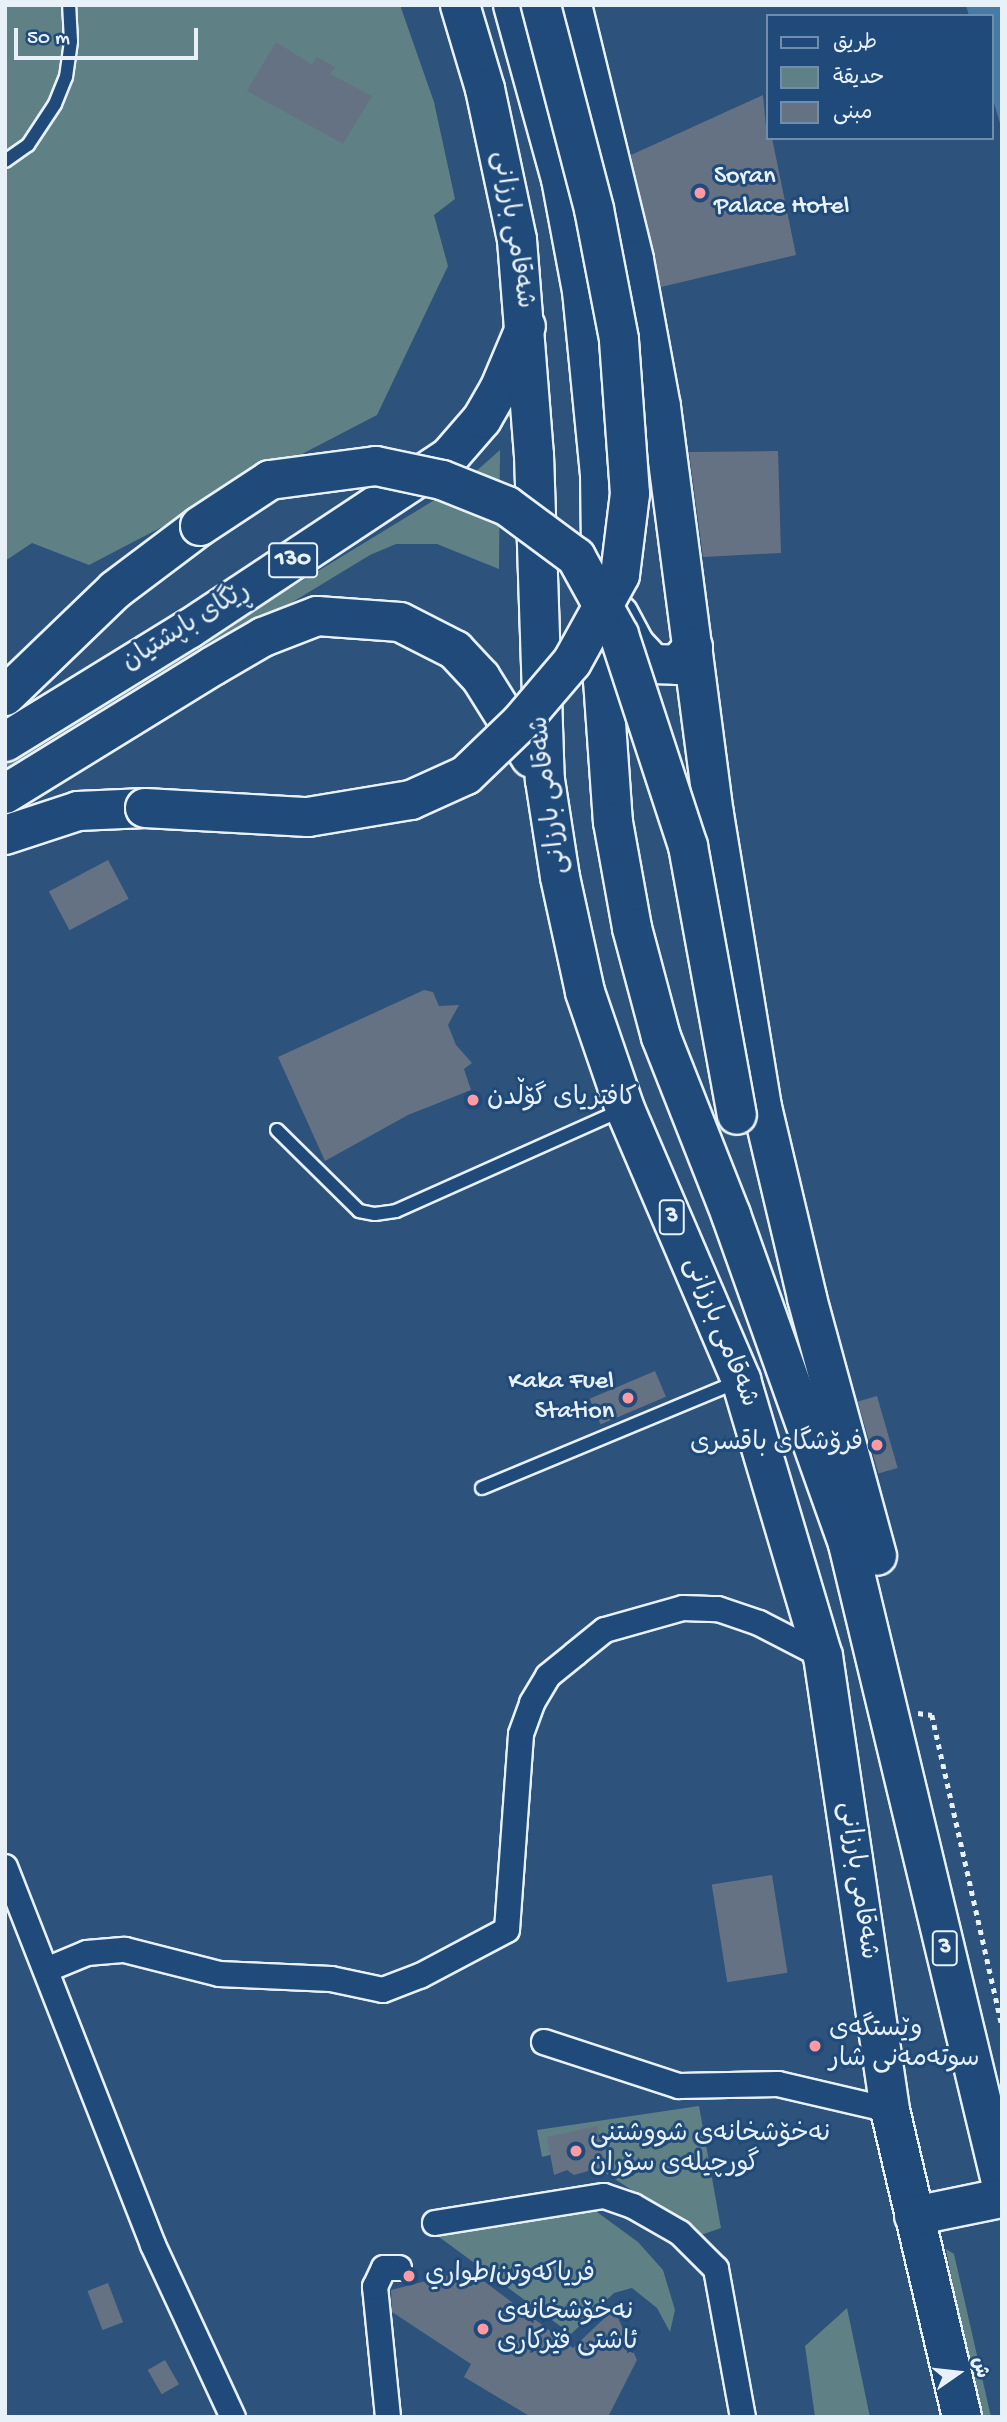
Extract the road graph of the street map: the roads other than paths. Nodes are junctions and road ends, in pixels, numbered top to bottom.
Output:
1 (69, 5) edge
2 (460, 5) edge
3 (513, 5) edge
4 (541, 5) edge
5 (572, 5) edge
6 (5, 161) edge
7 (526, 326) junction
8 (601, 542) junction
9 (693, 647) junction
10 (653, 664) junction
11 (5, 696) edge
12 (704, 728) junction
13 (5, 742) edge
14 (545, 780) junction
15 (5, 794) edge
16 (5, 835) edge
17 (625, 1109) junction
18 (277, 1130) dead end
19 (741, 1380) junction
20 (482, 1488) dead end
21 (848, 1544) junction
22 (823, 1656) junction
23 (877, 1665) junction
24 (5, 1867) edge
25 (46, 1970) junction
26 (544, 2042) dead end
27 (890, 2110) junction
28 (1002, 2186) edge
29 (1002, 2198) edge
30 (914, 2216) junction
31 (435, 2223) dead end
32 (399, 2268) dead end
33 (233, 2417) edge
34 (388, 2417) edge
35 (743, 2417) edge
36 (962, 2417) edge

1 - 6 lane
2 - 7 main road, شەقامی بارزانی / 3
3 - 8 main road, شەقامی بارزانی / 3
4 - 16 main road, bridge
5 - 9 main road
7 - 13 main road, ڕێگای باپشتیان / 130
7 - 14 main road, شەقامی بارزانی / 3
8 - 10 main road
8 - 21 main road, شەقامی بارزانی / 3
9 - 10 main road
9 - 12 main road
10 - 12 main road
11 - 21 main road, bridge
12 - 23 main road
14 - 15 main road, ڕێگای باپشتیان / 130
14 - 17 main road, شەقامی بارزانی / 3
17 - 18 lane
17 - 19 main road, شەقامی بارزانی / 3
19 - 20 lane
19 - 22 main road, شەقامی بارزانی / 3
21 - 23 main road, شەقامی بارزانی / 3
22 - 25 street
22 - 27 main road, شەقامی بارزانی / 3
23 - 28 main road, شەقامی بارزانی / 3
24 - 25 street
25 - 33 street
26 - 27 street
27 - 30 main road, شەقامی بارزانی / 3
29 - 30 main road
30 - 36 main road, شەقامی بارزانی / 3
31 - 35 street
32 - 34 street

